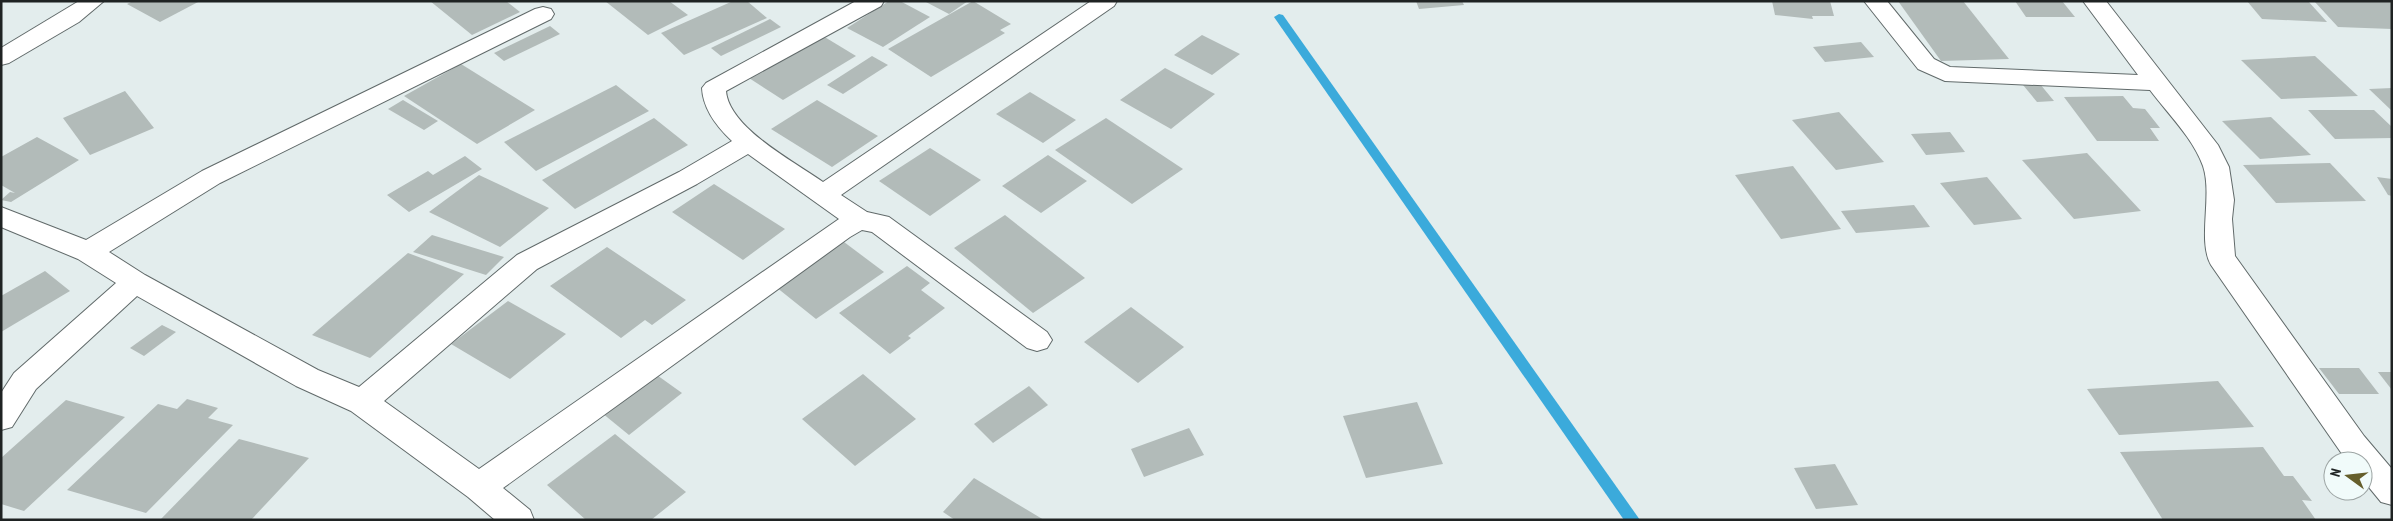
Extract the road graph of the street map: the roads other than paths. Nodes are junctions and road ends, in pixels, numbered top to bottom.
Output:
1 (93, 1) edge
2 (873, 1) edge
3 (1106, 1) edge
4 (1875, 1) edge
5 (2094, 1) edge
6 (543, 14) dead end
7 (1, 58) edge
8 (2156, 83) junction
9 (749, 142) junction
10 (824, 194) junction
11 (1, 216) edge
12 (859, 220) junction
13 (88, 252) junction
14 (135, 282) junction
15 (1037, 340) dead end
16 (362, 402) junction
17 (1, 418) edge
18 (479, 487) junction
19 (2392, 492) edge
20 (518, 520) edge

1 - 7 street
2 - 9 street
3 - 10 street
4 - 8 street
5 - 8 street
6 - 13 street
8 - 19 street
9 - 10 street
9 - 16 street
10 - 12 street
11 - 13 street
12 - 15 street
12 - 18 street
13 - 14 street
14 - 16 street
14 - 17 street
16 - 18 street
18 - 20 street

